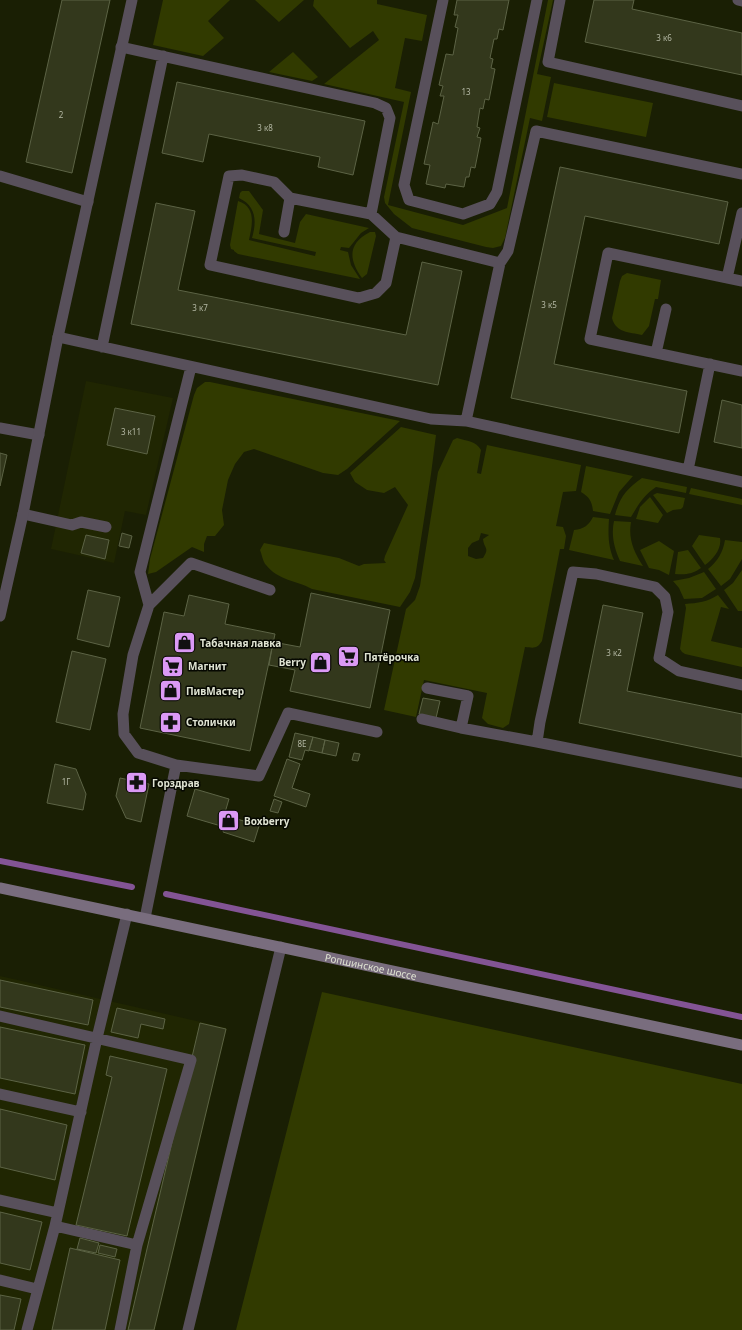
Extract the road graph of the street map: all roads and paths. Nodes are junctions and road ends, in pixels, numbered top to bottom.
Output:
1 (132, 0) edge
2 (443, 0) edge
3 (537, 0) edge
4 (560, 0) edge
5 (738, 0) edge
6 (742, 1) edge
7 (121, 47) junction
8 (163, 56) junction
9 (742, 106) edge
10 (742, 174) edge
11 (0, 176) edge
12 (290, 198) junction
13 (88, 202) junction
14 (742, 213) edge
15 (371, 214) junction
16 (284, 232) dead end
17 (396, 237) junction
18 (500, 263) junction
19 (727, 278) junction
20 (742, 281) edge
21 (666, 309) dead end
22 (58, 337) junction
23 (102, 347) junction
24 (656, 353) junction
25 (710, 364) junction
26 (191, 367) junction
27 (742, 371) edge
28 (466, 421) junction
29 (0, 428) edge
30 (39, 435) junction
31 (688, 470) junction
32 (742, 482) edge
33 (23, 514) junction
34 (106, 527) dead end
35 (270, 590) dead end
36 (149, 605) junction
37 (0, 616) edge
38 (742, 685) edge
39 (427, 688) dead end
40 (422, 719) dead end
41 (461, 728) junction
42 (377, 732) dead end
43 (536, 742) junction
44 (176, 765) junction
45 (742, 783) edge
46 (0, 888) edge
47 (127, 914) junction
48 (145, 918) junction
49 (281, 947) junction
50 (0, 1016) edge
51 (97, 1038) junction
52 (742, 1045) edge
53 (0, 1094) edge
54 (80, 1112) junction
55 (0, 1200) edge
56 (58, 1213) junction
57 (55, 1226) junction
58 (137, 1245) junction
59 (0, 1280) edge
60 (38, 1288) junction
61 (27, 1330) edge
62 (120, 1330) edge
63 (188, 1330) edge

1 - 7 street
2 - 3 street
4 - 9 street
5 - 6 street
7 - 8 street
7 - 13 street
8 - 15 street
8 - 23 street
10 - 18 street
11 - 13 street
12 - 15 street
12 - 16 street
12 - 17 street
13 - 22 street
14 - 19 street
15 - 17 street
17 - 18 street
18 - 28 street
19 - 20 street
19 - 24 street
21 - 24 street
22 - 23 street
22 - 30 street
23 - 26 street
24 - 25 street
25 - 27 street
25 - 31 street
26 - 28 street
26 - 36 street
28 - 31 street
29 - 30 street
30 - 33 street
31 - 32 street
33 - 34 street
33 - 37 street
35 - 36 street
36 - 44 street
38 - 43 street
39 - 41 street
40 - 41 street
41 - 43 street
42 - 44 street
43 - 45 street
44 - 48 street
46 - 47 main road, Ропшинское шоссе
47 - 48 main road, Ропшинское шоссе
47 - 51 street
48 - 49 main road, Ропшинское шоссе
49 - 52 main road, Ропшинское шоссе
49 - 63 street
50 - 51 street
51 - 54 street
51 - 58 street
53 - 54 street
54 - 56 street
55 - 56 street
56 - 57 street
57 - 58 street
57 - 60 street
58 - 62 street
59 - 60 street
60 - 61 street

